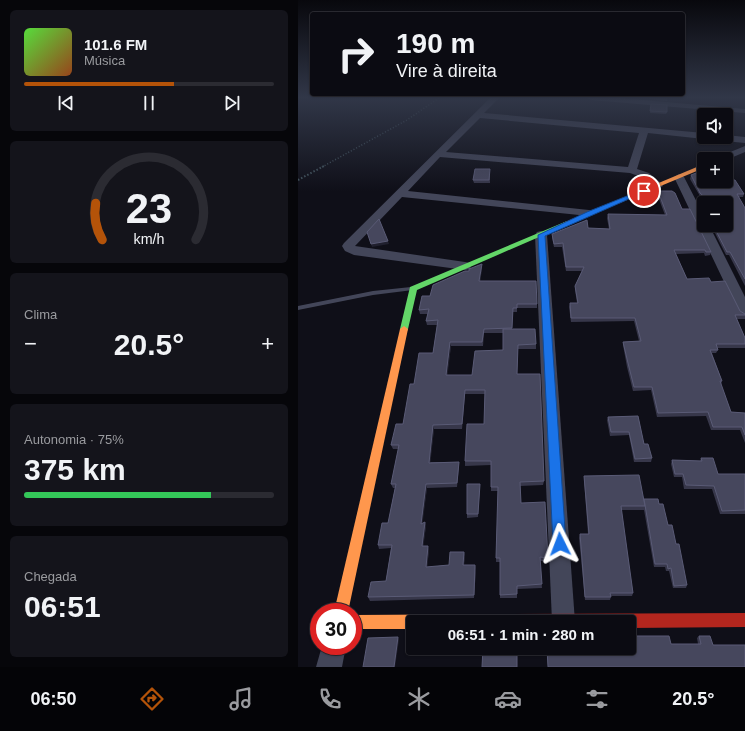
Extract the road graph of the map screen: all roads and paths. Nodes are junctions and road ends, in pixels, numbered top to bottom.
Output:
1 (390, 129) edge
2 (463, 129) edge
3 (624, 129) edge
4 (644, 131) junction
5 (697, 135) edge
6 (733, 139) edge
7 (745, 140) edge
8 (741, 150) edge
9 (438, 154) junction
10 (745, 162) edge
11 (697, 169) edge
12 (632, 170) junction
13 (679, 176) junction
14 (298, 180) edge
15 (658, 186) junction
16 (400, 193) junction
17 (545, 208) junction
18 (589, 213) junction
19 (559, 227) junction
20 (541, 235) junction
21 (465, 266) junction
22 (413, 289) junction
23 (298, 308) edge
24 (745, 311) edge
25 (343, 603) edge
26 (564, 615) edge
27 (745, 620) edge
28 (636, 621) edge
29 (362, 622) edge
30 (406, 622) edge
31 (332, 655) edge
32 (329, 667) edge

1 - 14 path
2 - 9 street
3 - 4 street
4 - 5 street
4 - 12 street
6 - 7 street
8 - 10 street
9 - 12 street
9 - 16 street
11 - 13 street
12 - 15 street
13 - 15 street
13 - 24 street
15 - 18 street
16 - 17 street
16 - 21 street
17 - 18 street
17 - 19 street
18 - 19 street
19 - 20 street
20 - 21 street
20 - 26 street
21 - 22 street
22 - 23 lane
22 - 25 street
27 - 28 street
29 - 30 street
31 - 32 street

